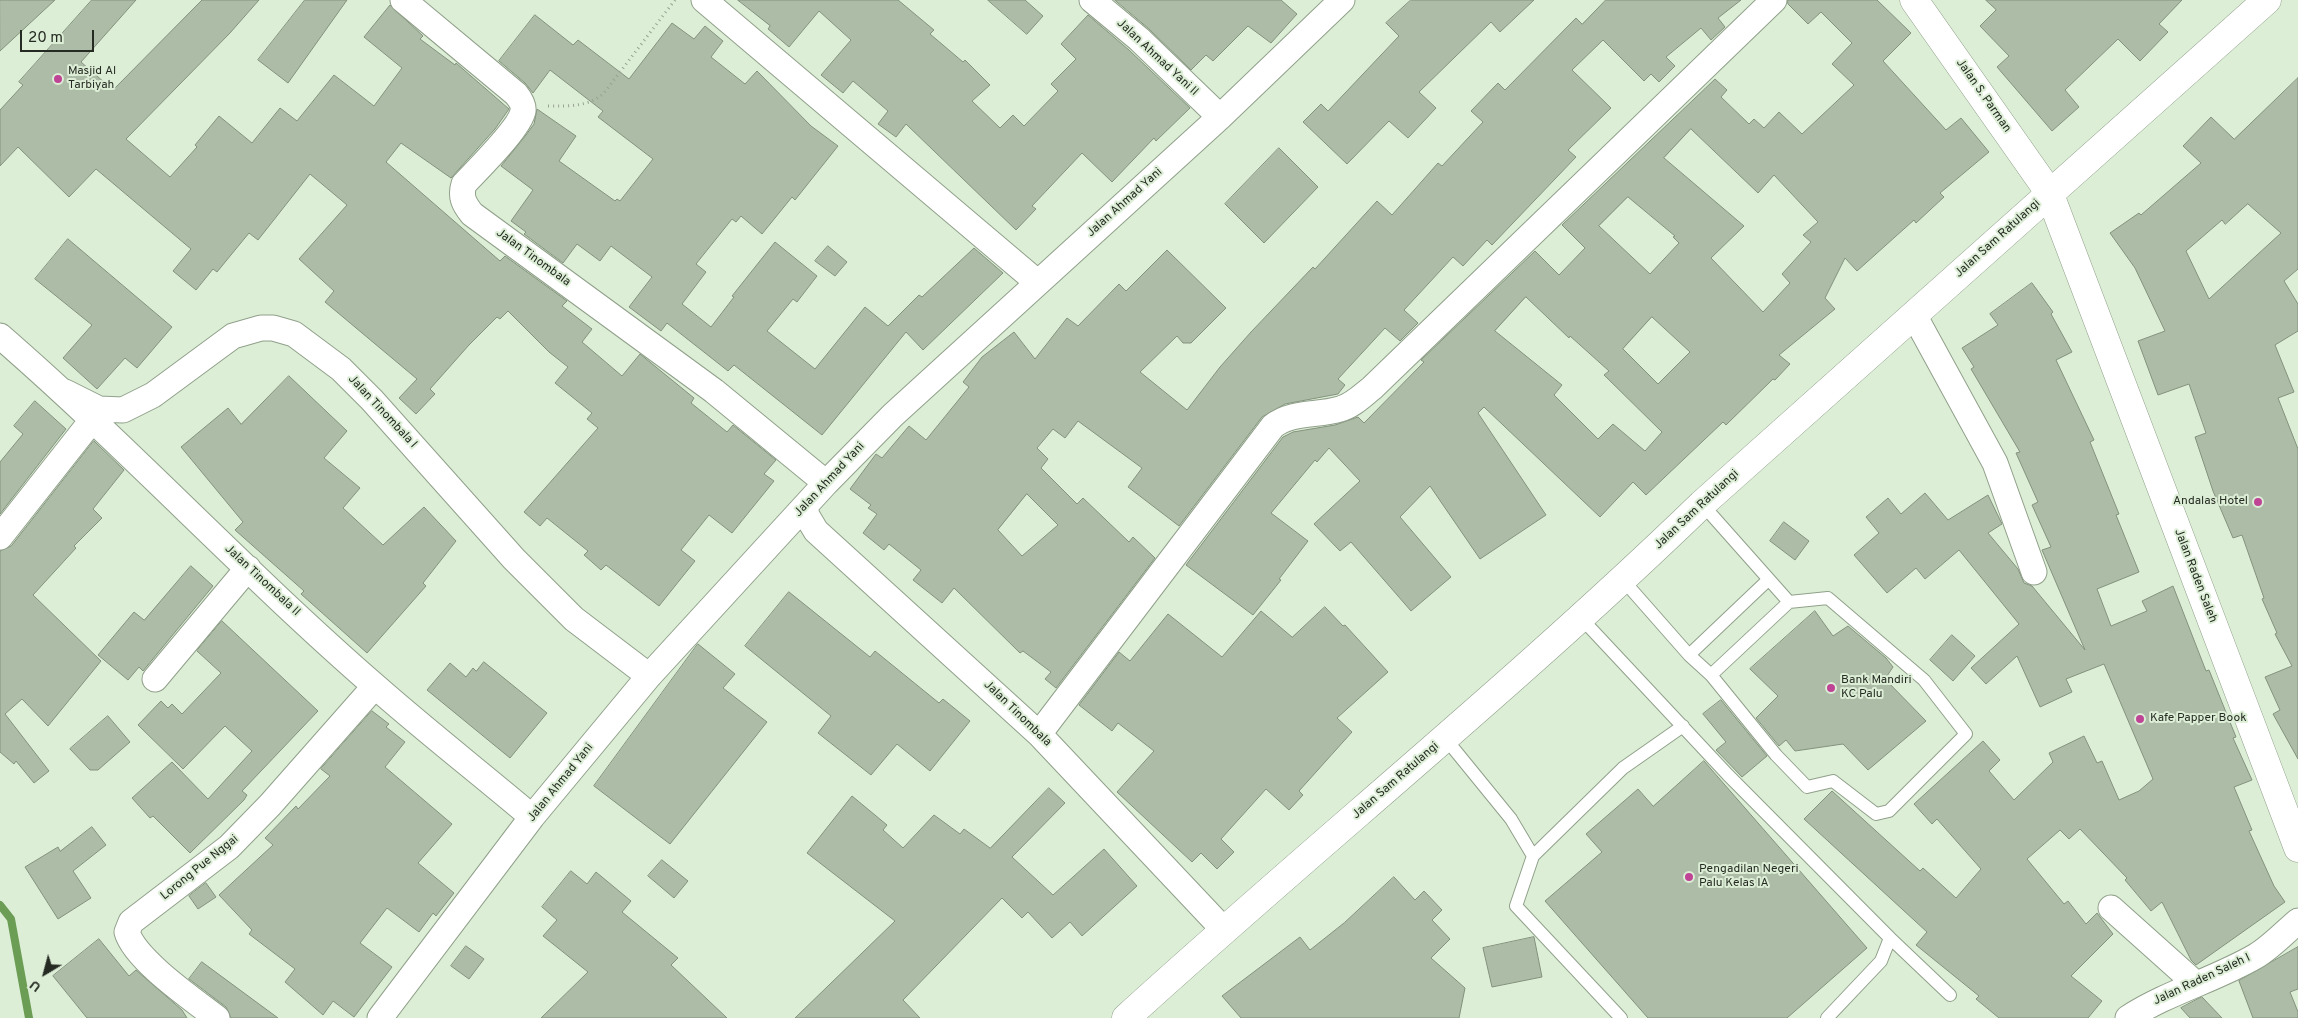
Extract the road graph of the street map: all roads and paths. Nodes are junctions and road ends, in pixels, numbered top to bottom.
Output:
1 (403, 0) edge
2 (675, 0) edge
3 (704, 0) edge
4 (1092, 0) edge
5 (1342, 0) edge
6 (1774, 0) edge
7 (1914, 0) edge
8 (2267, 0) edge
9 (523, 105) junction
10 (1220, 117) junction
11 (2049, 192) junction
12 (1037, 282) junction
13 (1914, 315) junction
14 (0, 336) edge
15 (65, 392) junction
16 (93, 419) junction
17 (826, 483) junction
18 (1702, 504) junction
19 (805, 506) junction
20 (0, 536) edge
21 (248, 568) junction
22 (2034, 572) dead end
23 (1623, 580) junction
24 (1768, 580) junction
25 (1789, 602) junction
26 (1580, 618) junction
27 (1689, 655) junction
28 (1711, 675) junction
29 (649, 676) junction
30 (154, 679) dead end
31 (375, 686) junction
32 (1683, 726) junction
33 (1039, 734) junction
34 (1445, 738) junction
35 (532, 817) junction
36 (2296, 836) edge
37 (1534, 856) junction
38 (2111, 908) dead end
39 (2298, 921) edge
40 (1223, 930) junction
41 (1890, 938) junction
42 (2196, 984) junction
43 (1950, 995) dead end
44 (217, 1018) edge
45 (380, 1018) edge
46 (1126, 1018) edge
47 (1621, 1018) edge
48 (1827, 1018) edge
49 (2128, 1018) edge

1 - 9 street
2 - 9 path
3 - 12 street
4 - 10 street, Jalan Ahmad Yani II
5 - 10 street, Jalan Ahmad Yani
6 - 33 street
7 - 11 main road, Jalan S. Parman
8 - 11 main road, Jalan Sam Ratulangi
9 - 17 street, Jalan Tinombala
10 - 12 street, Jalan Ahmad Yani
11 - 13 main road, Jalan Sam Ratulangi
11 - 36 main road, Jalan Raden Saleh
12 - 17 street, Jalan Ahmad Yani
13 - 18 main road, Jalan Sam Ratulangi
13 - 22 street
14 - 15 street, Jalan Tinombala II
15 - 16 street, Jalan Tinombala II
15 - 29 street, Jalan Tinombala I
16 - 20 street
16 - 21 street, Jalan Tinombala II
17 - 19 street, Jalan Ahmad Yani
18 - 23 main road, Jalan Sam Ratulangi
18 - 24 lane
19 - 29 street, Jalan Ahmad Yani
19 - 33 street, Jalan Tinombala
21 - 30 street
21 - 31 street, Jalan Tinombala II
23 - 26 main road, Jalan Sam Ratulangi
23 - 27 lane
24 - 25 lane
24 - 27 lane
25 - 28 lane
25 - 28 lane
26 - 32 lane
26 - 34 main road, Jalan Sam Ratulangi
27 - 28 lane
29 - 35 street, Jalan Ahmad Yani
31 - 35 street, Jalan Tinombala II
31 - 44 street, Lorong Pue Nggai
32 - 37 lane
32 - 41 lane
33 - 40 street, Jalan Tinombala
34 - 37 lane
34 - 40 main road, Jalan Sam Ratulangi
35 - 45 street, Jalan Ahmad Yani
37 - 47 lane
38 - 42 street
39 - 42 street, Jalan Raden Saleh I
40 - 46 main road, Jalan Sam Ratulangi
41 - 43 lane
41 - 48 lane
42 - 49 street, Jalan Raden Saleh I

